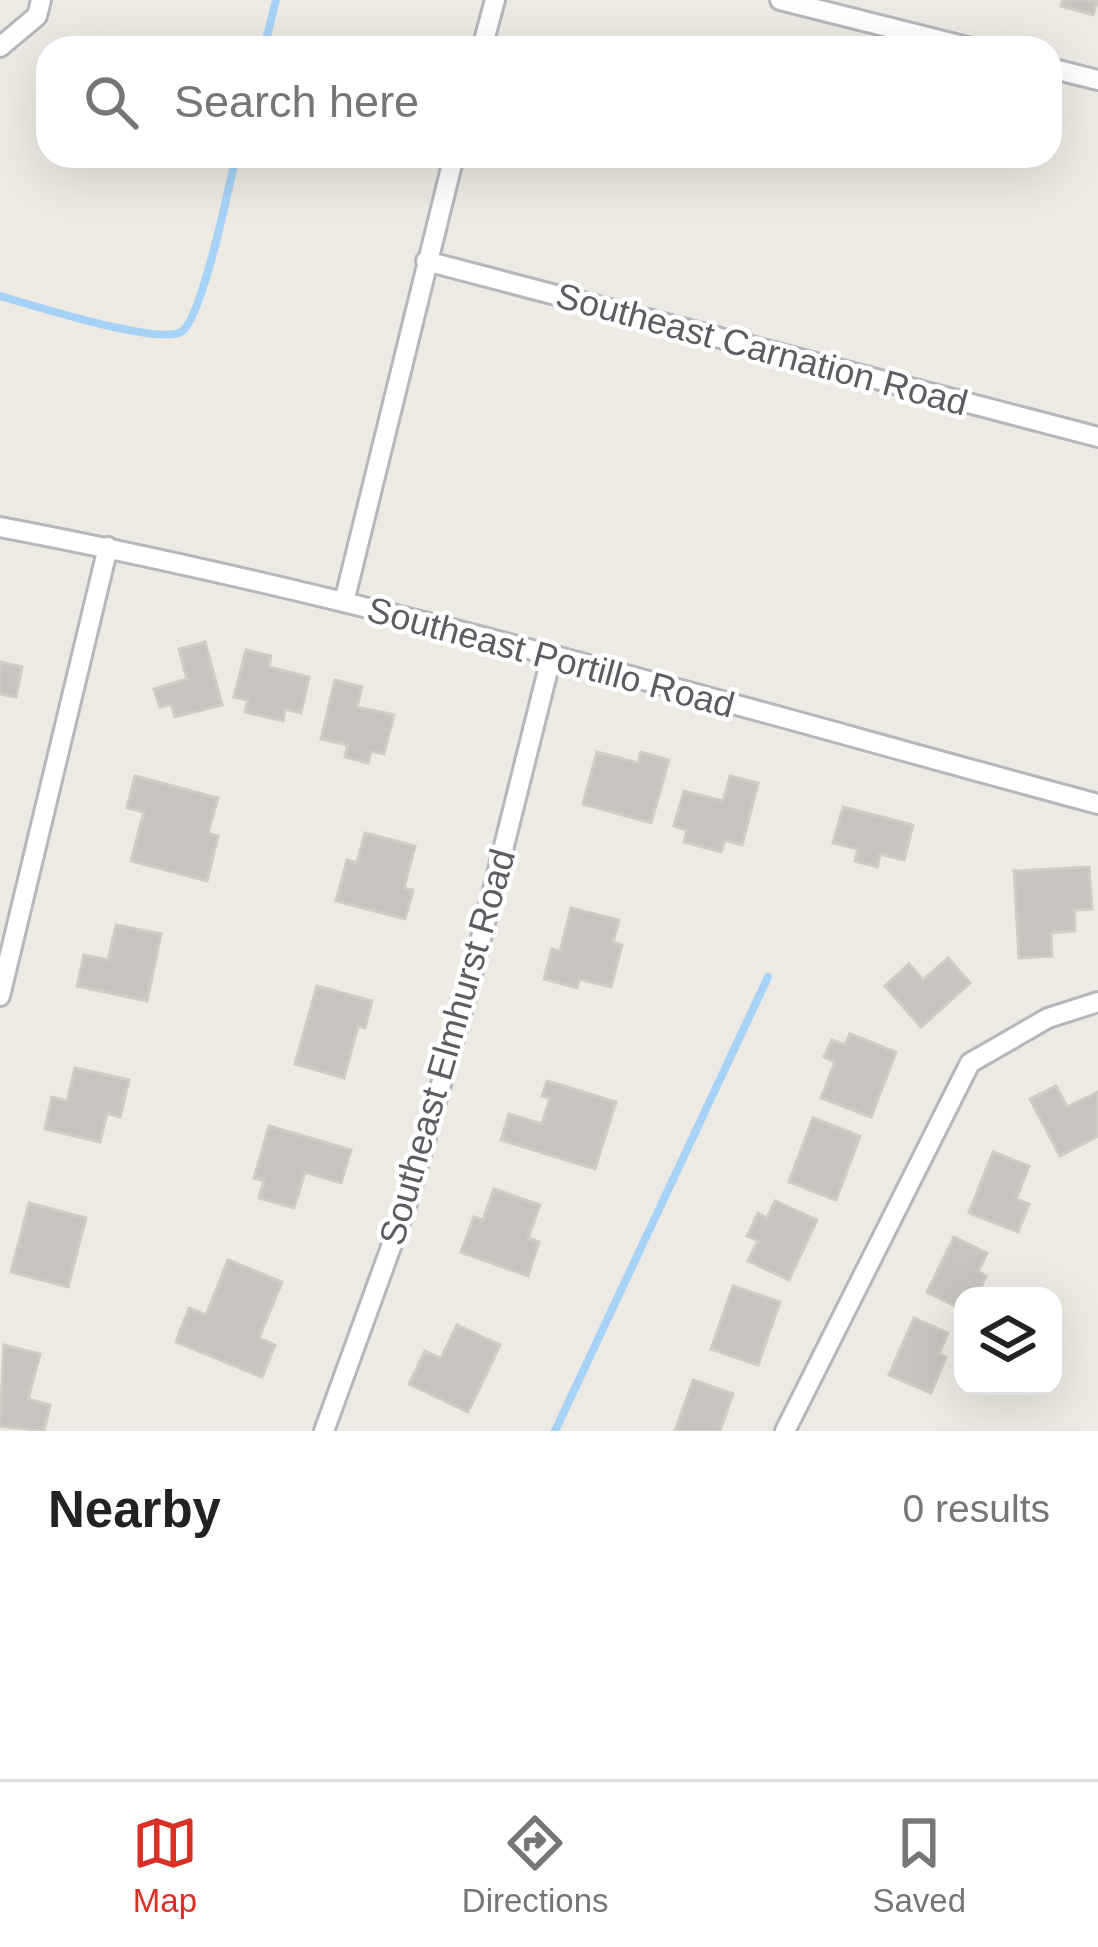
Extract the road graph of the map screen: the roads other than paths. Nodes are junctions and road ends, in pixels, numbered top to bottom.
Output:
1 (41, 0) edge
2 (495, 0) edge
3 (780, 0) edge
4 (485, 36) edge
5 (923, 36) edge
6 (2, 46) edge
7 (1062, 71) edge
8 (1098, 80) edge
9 (451, 168) edge
10 (426, 261) junction
11 (1098, 437) edge
12 (0, 526) edge
13 (107, 547) junction
14 (344, 602) junction
15 (551, 658) junction
16 (1098, 803) edge
17 (0, 996) edge
18 (1098, 1002) edge
19 (324, 1431) edge
20 (785, 1431) edge

1 - 6 street
2 - 4 street
3 - 5 street
7 - 8 street
9 - 10 street
10 - 11 street, Southeast Carnation Road
10 - 14 street
12 - 13 street, Southeast Portillo Road
13 - 14 street, Southeast Portillo Road
13 - 17 street
14 - 15 street, Southeast Portillo Road
15 - 16 street, Southeast Portillo Road
15 - 19 street, Southeast Elmhurst Road
18 - 20 street

